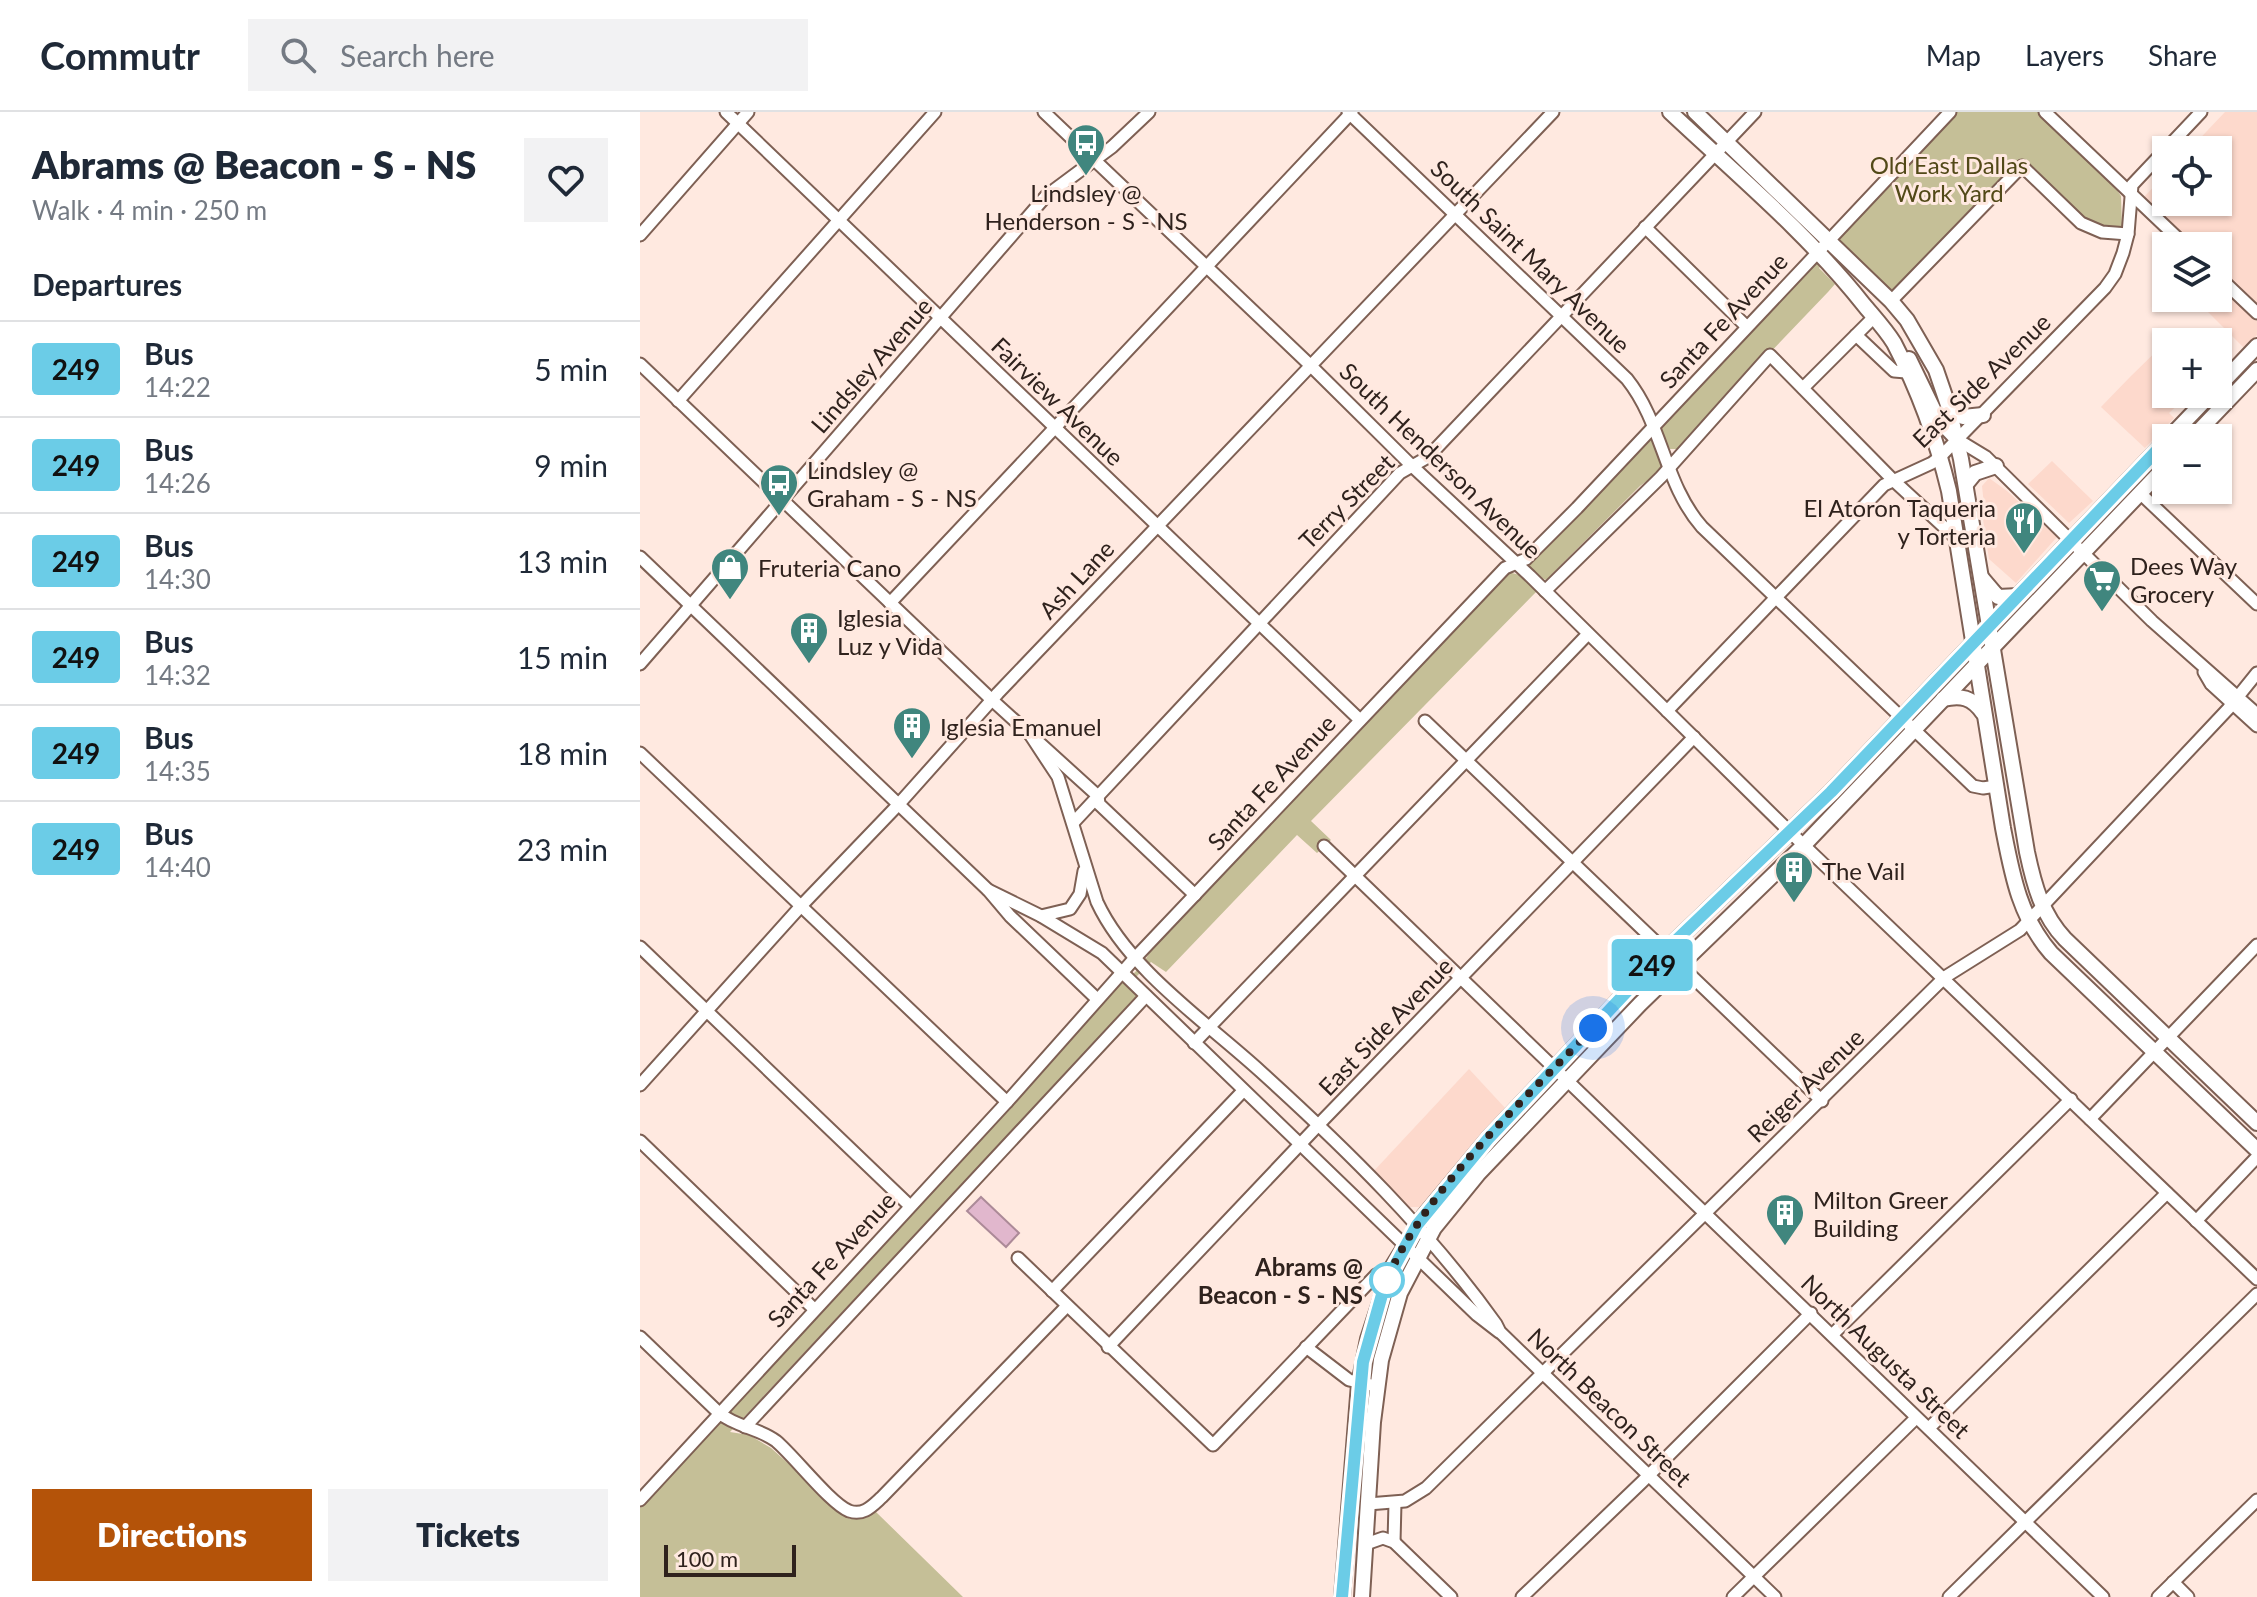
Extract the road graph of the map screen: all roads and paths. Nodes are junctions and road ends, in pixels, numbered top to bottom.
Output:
1 (726, 112) edge
2 (748, 112) edge
3 (935, 112) edge
4 (1044, 112) edge
5 (1149, 112) edge
6 (1553, 112) edge
7 (1670, 112) edge
8 (1695, 112) edge
9 (1755, 112) edge
10 (1950, 112) edge
11 (2045, 112) edge
12 (2201, 112) edge
13 (1350, 113) edge
14 (738, 124) junction
15 (1726, 142) junction
16 (1715, 154) junction
17 (1094, 160) junction
18 (2131, 194) junction
19 (1456, 214) junction
20 (839, 221) junction
21 (1645, 227) junction
22 (2171, 232) edge
23 (2128, 234) junction
24 (640, 235) edge
25 (1823, 246) junction
26 (1206, 267) junction
27 (2232, 289) edge
28 (1891, 301) junction
29 (2257, 313) edge
30 (1561, 316) junction
31 (1874, 317) junction
32 (941, 318) junction
33 (1746, 326) junction
34 (1856, 335) junction
35 (1893, 342) junction
36 (2257, 346) edge
37 (640, 364) edge
38 (1310, 365) junction
39 (2257, 370) edge
40 (1906, 372) junction
41 (2232, 372) edge
42 (1803, 388) junction
43 (678, 401) junction
44 (1948, 405) junction
45 (2198, 408) edge
46 (1983, 415) junction
47 (2188, 418) junction
48 (2182, 424) edge
49 (2191, 424) edge
50 (2206, 424) edge
51 (1654, 425) junction
52 (1054, 428) junction
53 (1958, 440) junction
54 (2152, 455) edge
55 (1941, 456) junction
56 (1411, 465) junction
57 (1669, 465) junction
58 (1996, 466) junction
59 (1893, 480) junction
60 (2152, 481) edge
61 (1966, 484) junction
62 (2140, 493) junction
63 (783, 500) junction
64 (1970, 516) junction
65 (1157, 525) junction
66 (1957, 539) junction
67 (2070, 540) junction
68 (2082, 553) junction
69 (640, 557) edge
70 (1516, 563) junction
71 (1979, 575) junction
72 (1545, 591) junction
73 (2019, 596) junction
74 (1775, 597) junction
75 (890, 603) junction
76 (2257, 604) edge
77 (690, 606) junction
78 (1259, 622) junction
79 (1989, 627) junction
80 (1588, 634) junction
81 (1974, 644) junction
82 (1993, 647) junction
83 (640, 664) edge
84 (1977, 664) junction
85 (2257, 673) edge
86 (1942, 699) junction
87 (992, 700) junction
88 (2234, 700) junction
89 (1667, 711) junction
90 (2257, 714) edge
91 (1985, 716) junction
92 (1903, 717) junction
93 (1360, 720) junction
94 (1425, 721) dead end
95 (2257, 726) edge
96 (1914, 729) junction
97 (1031, 736) junction
98 (1694, 737) junction
99 (640, 753) edge
100 (1466, 760) junction
101 (1996, 786) junction
102 (1098, 796) junction
103 (898, 805) junction
104 (1073, 823) junction
105 (1790, 832) junction
106 (1804, 845) junction
107 (1324, 846) dead end
108 (1573, 864) junction
109 (1084, 868) junction
110 (1354, 877) junction
111 (988, 890) junction
112 (1195, 895) junction
113 (2042, 905) junction
114 (801, 906) junction
115 (1041, 916) junction
116 (2028, 922) junction
117 (2257, 945) edge
118 (640, 947) edge
119 (1666, 950) junction
120 (1134, 959) junction
121 (1680, 963) junction
122 (1122, 972) junction
123 (1945, 977) junction
124 (1462, 980) junction
125 (1146, 996) junction
126 (1097, 999) junction
127 (708, 1012) junction
128 (1210, 1027) junction
129 (2169, 1037) junction
130 (1194, 1043) junction
131 (2155, 1052) junction
132 (1555, 1068) junction
133 (1568, 1080) junction
134 (640, 1085) edge
135 (1243, 1091) junction
136 (2071, 1099) junction
137 (1822, 1101) junction
138 (1007, 1102) junction
139 (2090, 1119) junction
140 (2257, 1123) edge
141 (1318, 1126) junction
142 (640, 1141) edge
143 (1301, 1145) junction
144 (2257, 1150) edge
145 (2257, 1157) edge
146 (2167, 1193) junction
147 (910, 1206) junction
148 (1705, 1213) junction
149 (2196, 1221) junction
150 (1417, 1225) junction
151 (1427, 1238) junction
152 (1405, 1244) junction
153 (1417, 1256) junction
154 (1018, 1258) dead end
155 (1391, 1269) junction
156 (2257, 1279) edge
157 (1052, 1291) junction
158 (2257, 1294) edge
159 (1066, 1307) junction
160 (814, 1309) junction
161 (1811, 1313) junction
162 (1500, 1332) junction
163 (1832, 1335) junction
164 (640, 1337) edge
165 (1108, 1347) junction
166 (1306, 1347) junction
167 (1543, 1373) junction
168 (1359, 1384) junction
169 (1376, 1386) junction
170 (719, 1413) junction
171 (1916, 1418) junction
172 (745, 1427) junction
173 (1929, 1428) junction
174 (1649, 1476) junction
175 (640, 1500) edge
176 (2257, 1500) edge
177 (1395, 1503) junction
178 (1368, 1504) junction
179 (1349, 1514) junction
180 (2026, 1522) junction
181 (1394, 1542) junction
182 (1366, 1544) junction
183 (1753, 1576) junction
184 (2173, 1582) junction
185 (1336, 1597) edge
186 (1342, 1597) edge
187 (1362, 1597) edge
188 (1451, 1597) edge
189 (1522, 1597) edge
190 (1733, 1597) edge
191 (1775, 1597) edge
192 (1949, 1597) edge
193 (2103, 1597) edge
194 (2158, 1597) edge
195 (2188, 1597) edge

1 - 14 street, Fairview Avenue
2 - 14 street
3 - 20 street
4 - 17 street, South Henderson Avenue
5 - 17 street, Lindsley Avenue
6 - 19 street, Ash Lane
7 - 16 main road
8 - 15 main road
9 - 15 street, Terry Street
10 - 25 street, Santa Fe Avenue
11 - 18 street
12 - 18 street
13 - 19 street, South Saint Mary Avenue
13 - 26 street
14 - 20 street, Fairview Avenue
14 - 24 street
15 - 16 street, Terry Street
15 - 25 main road
16 - 21 street, Terry Street
16 - 25 main road
17 - 26 street, South Henderson Avenue
17 - 32 street, Lindsley Avenue
18 - 22 street
18 - 23 street, East Side Avenue
19 - 30 street, South Saint Mary Avenue
19 - 38 street, Ash Lane
20 - 32 street, Fairview Avenue
20 - 43 street
21 - 30 street, Terry Street
21 - 33 street
23 - 28 street
23 - 46 street, East Side Avenue
25 - 28 main road
25 - 31 main road
25 - 33 street, Santa Fe Avenue
26 - 38 street, South Henderson Avenue
26 - 52 street
27 - 29 street
28 - 44 main road
30 - 51 street, South Saint Mary Avenue
30 - 56 street, Terry Street
31 - 34 street
31 - 35 main road
32 - 52 street, Fairview Avenue
32 - 63 street, Lindsley Avenue
33 - 51 street, Santa Fe Avenue
34 - 40 street
34 - 42 street
35 - 40 main road
35 - 53 main road
36 - 41 main road
37 - 43 street
38 - 56 street, South Henderson Avenue
38 - 65 street, Ash Lane
39 - 50 main road
40 - 55 main road
42 - 57 street
42 - 59 street
43 - 63 street
44 - 46 main road
44 - 53 main road
45 - 47 main road
46 - 53 street, East Side Avenue
47 - 48 main road
47 - 49 main road
51 - 57 street, South Saint Mary Avenue
51 - 70 street, Santa Fe Avenue
52 - 65 street, Fairview Avenue
52 - 75 street
53 - 55 street, East Side Avenue
53 - 58 street
53 - 61 main road
54 - 67 main road
55 - 59 street, East Side Avenue
55 - 64 main road
55 - 66 main road
56 - 70 street, South Henderson Avenue
56 - 78 street, Terry Street
57 - 72 street
57 - 74 street, South Saint Mary Avenue
58 - 61 main road
58 - 67 street
59 - 66 street
59 - 74 street, East Side Avenue
60 - 62 main road
61 - 64 main road
62 - 68 main road
62 - 76 street
63 - 75 street
63 - 77 street, Lindsley Avenue
64 - 71 main road
65 - 78 street, Fairview Avenue
65 - 87 street, Ash Lane
66 - 81 main road
67 - 68 street
67 - 73 main road
68 - 82 main road
68 - 88 street
69 - 77 street
70 - 72 street, South Henderson Avenue
70 - 93 street, Santa Fe Avenue
71 - 73 main road
71 - 79 main road
72 - 80 street, South Henderson Avenue
73 - 79 main road
74 - 89 street, East Side Avenue
74 - 92 street, South Saint Mary Avenue
75 - 87 street
77 - 83 street, Lindsley Avenue
77 - 103 street
78 - 93 street, Fairview Avenue
78 - 102 street, Terry Street
79 - 81 main road
79 - 82 main road
80 - 89 street, South Henderson Avenue
80 - 100 street
81 - 84 main road
81 - 92 main road
82 - 84 main road
82 - 113 main road
84 - 86 main road
84 - 91 main road
85 - 88 street, Reiger Avenue
86 - 91 main road
86 - 96 main road
87 - 97 street
87 - 103 street, Ash Lane
88 - 90 street
88 - 95 street
88 - 113 street, Reiger Avenue
89 - 98 street, South Henderson Avenue
91 - 101 main road
92 - 96 street, South Saint Mary Avenue
92 - 105 main road
93 - 112 street, Santa Fe Avenue
94 - 100 street
96 - 101 street, South Saint Mary Avenue
96 - 106 main road
97 - 102 street
97 - 104 street, North Beacon Street
98 - 105 street, South Henderson Avenue
98 - 108 street, East Side Avenue
99 - 114 street
100 - 108 street
100 - 110 street
101 - 116 main road
102 - 104 street, Terry Street
102 - 112 street
103 - 111 street
103 - 114 street, Ash Lane
104 - 109 street, North Beacon Street
105 - 106 street, South Henderson Avenue
105 - 119 main road
106 - 121 main road
106 - 123 street, South Henderson Avenue
107 - 110 street, North Augusta Street
108 - 119 street
108 - 124 street, East Side Avenue
109 - 115 street
109 - 120 street, North Beacon Street
110 - 124 street, North Augusta Street
110 - 128 street
111 - 115 street
111 - 126 street
112 - 120 street, Santa Fe Avenue
113 - 116 street, Reiger Avenue
113 - 129 main road
114 - 127 street, Ash Lane
114 - 138 street
115 - 122 street
116 - 123 street, Reiger Avenue
116 - 131 main road
117 - 129 street
118 - 127 street
119 - 121 street
119 - 132 main road
120 - 122 street, Santa Fe Avenue
120 - 128 street, North Beacon Street
121 - 133 main road
121 - 137 street
122 - 125 street
122 - 126 street, Santa Fe Avenue
123 - 136 street, South Henderson Avenue
123 - 137 street, Reiger Avenue
124 - 132 street, North Augusta Street
124 - 141 street, East Side Avenue
125 - 130 street
125 - 172 street
126 - 138 street, Santa Fe Avenue
127 - 134 street, Ash Lane
127 - 147 street
128 - 130 street
128 - 141 street, North Beacon Street
129 - 131 street
129 - 140 main road
130 - 135 street
131 - 139 street
131 - 144 main road
132 - 133 street, North Augusta Street
132 - 150 main road
133 - 148 street, North Augusta Street
133 - 151 main road
135 - 143 street
135 - 157 street
136 - 139 street, South Henderson Avenue
136 - 163 street
137 - 148 street, Reiger Avenue
138 - 147 street, Santa Fe Avenue
139 - 146 street, South Henderson Avenue
141 - 143 street, East Side Avenue
141 - 150 street, North Beacon Street
142 - 160 street
143 - 152 street
143 - 165 street, East Side Avenue
145 - 149 street
146 - 149 street, South Henderson Avenue
146 - 173 street
147 - 160 street, Santa Fe Avenue
148 - 161 street, North Augusta Street
148 - 167 street, Reiger Avenue
149 - 156 street, South Henderson Avenue
150 - 151 street, North Beacon Street
150 - 152 main road
151 - 153 main road
151 - 162 street, North Beacon Street
152 - 153 street
152 - 155 main road
153 - 162 street
153 - 169 main road
154 - 157 street
155 - 166 street
155 - 168 main road
157 - 159 street
158 - 180 street
159 - 165 street
159 - 172 street
160 - 170 street, Santa Fe Avenue
161 - 163 street, North Augusta Street
161 - 174 street
162 - 167 street, North Beacon Street
163 - 171 street, North Augusta Street
164 - 170 street
165 - 166 street
166 - 168 street
167 - 174 street, North Beacon Street
167 - 177 street, Reiger Avenue
168 - 169 street
168 - 179 main road
169 - 178 main road
170 - 172 street
170 - 175 street, Santa Fe Avenue
171 - 173 street, North Augusta Street
171 - 183 street
173 - 180 street, North Augusta Street
174 - 183 street, North Beacon Street
174 - 189 street
176 - 184 street
177 - 178 street, Reiger Avenue
177 - 181 street
178 - 179 main road
178 - 182 main road
179 - 186 main road
180 - 192 street
180 - 193 street, North Augusta Street
181 - 182 street
181 - 188 street
182 - 187 main road
183 - 190 street
183 - 191 street, North Beacon Street
184 - 194 street
184 - 195 street
185 - 186 street
186 - 187 street

